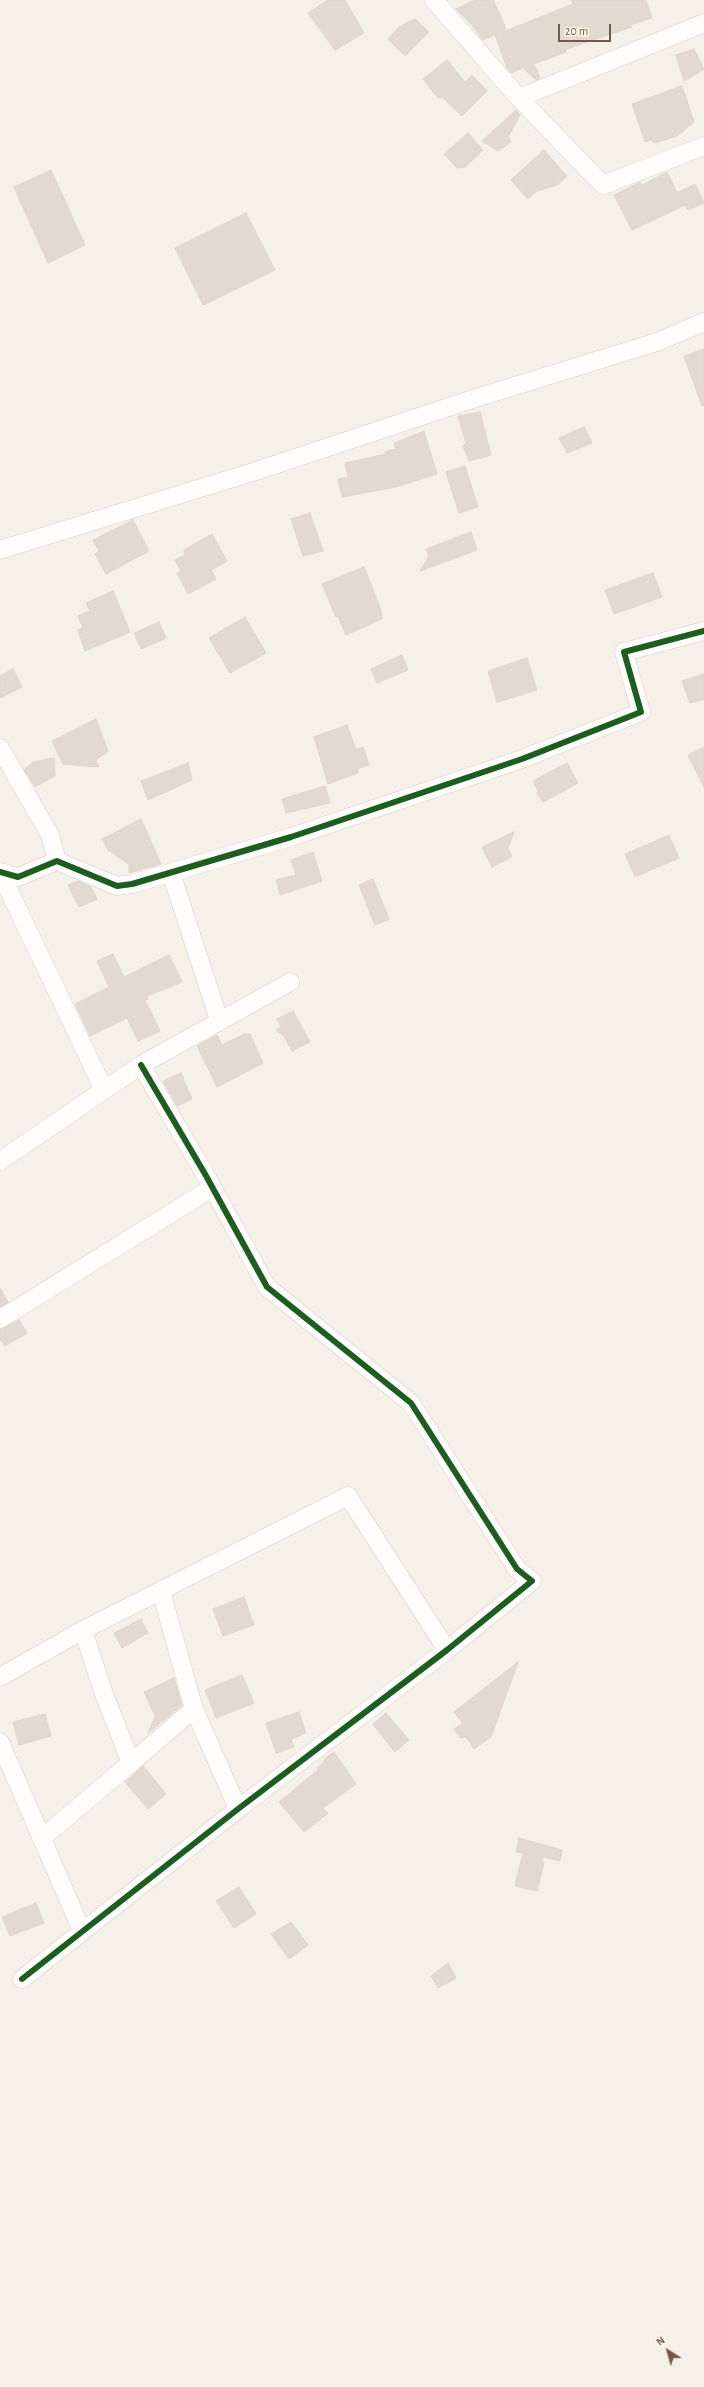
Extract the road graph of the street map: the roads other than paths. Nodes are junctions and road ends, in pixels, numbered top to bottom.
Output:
1 (434, 0) edge
2 (704, 23) edge
3 (519, 98) junction
4 (704, 146) edge
5 (704, 322) edge
6 (0, 550) edge
7 (704, 631) edge
8 (0, 748) edge
9 (57, 861) junction
10 (0, 872) edge
11 (171, 873) junction
12 (290, 982) dead end
13 (220, 1020) junction
14 (141, 1065) junction
15 (104, 1090) junction
16 (0, 1161) edge
17 (212, 1188) junction
18 (0, 1319) edge
19 (161, 1591) junction
20 (83, 1630) junction
21 (448, 1650) junction
22 (0, 1677) edge
23 (194, 1709) junction
24 (0, 1742) edge
25 (131, 1763) junction
26 (238, 1809) junction
27 (42, 1838) junction
28 (82, 1931) junction
29 (22, 1979) dead end

1 - 3 street
2 - 3 street
3 - 4 street
5 - 6 street
7 - 11 street
8 - 9 street
9 - 10 street
9 - 11 street
10 - 15 street
11 - 13 street
12 - 13 street
13 - 14 street
14 - 15 street
14 - 17 street
15 - 16 street
17 - 18 street
17 - 21 street
19 - 20 street
19 - 21 street
19 - 23 street
20 - 22 street
20 - 25 street
21 - 26 street
23 - 25 street
23 - 26 street
24 - 27 street
25 - 27 street
26 - 28 street
27 - 28 street
28 - 29 street

